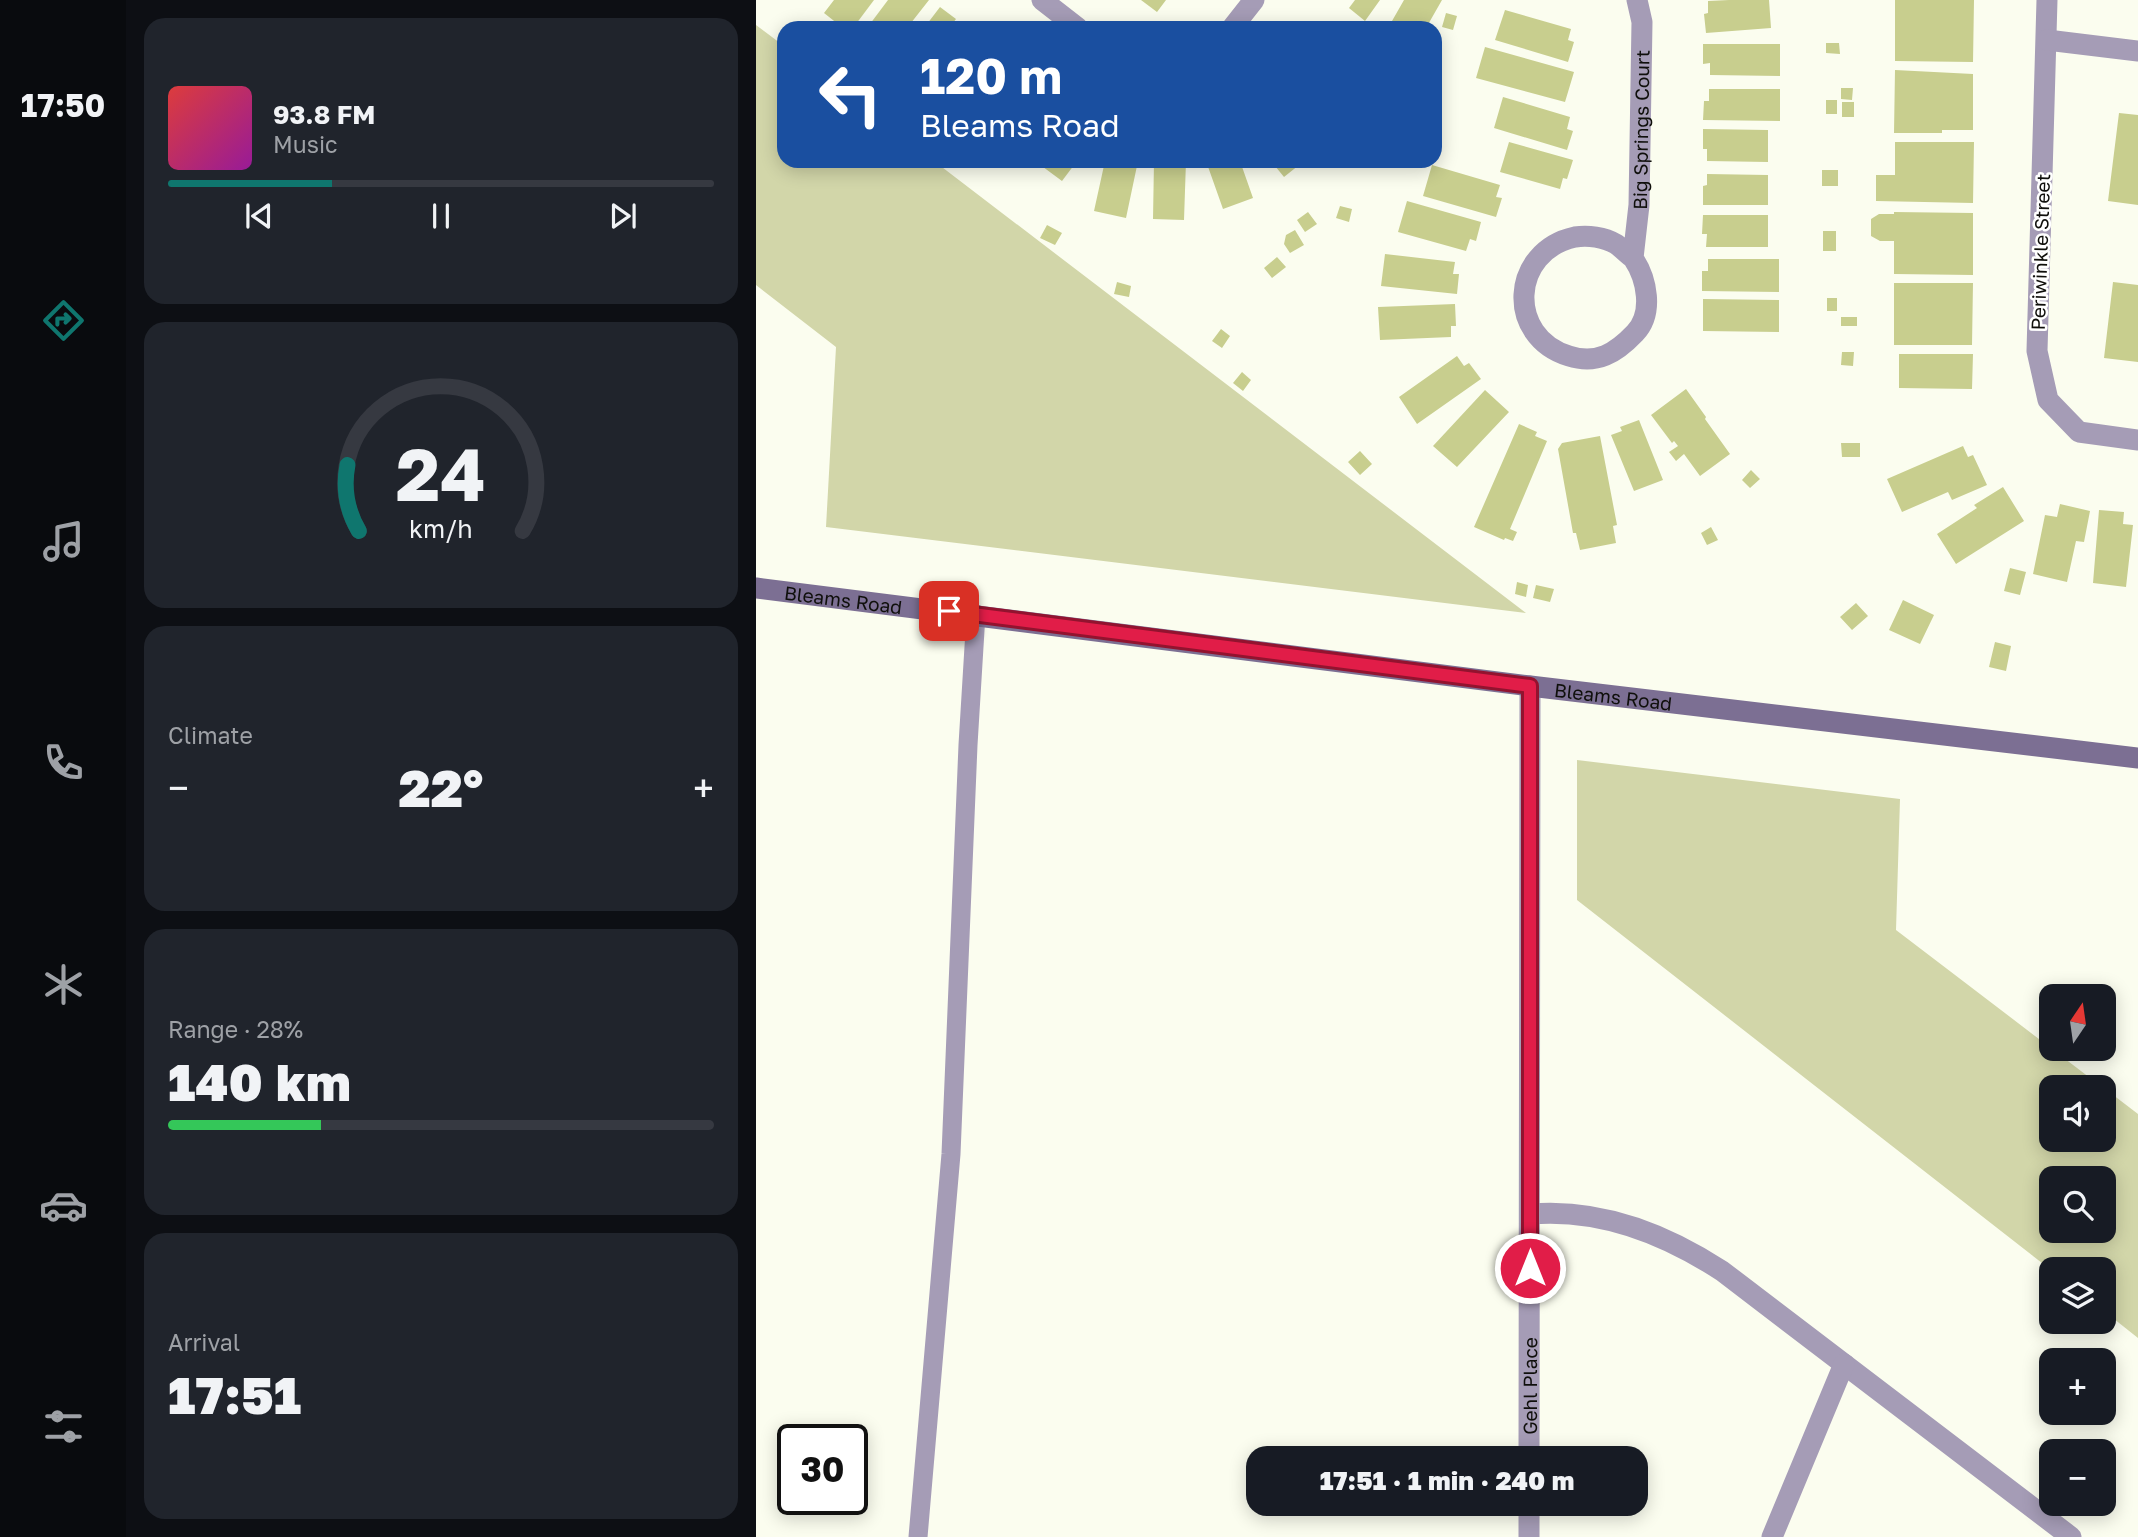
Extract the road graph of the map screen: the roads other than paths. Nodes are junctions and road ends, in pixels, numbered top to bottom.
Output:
1 (1042, 0) edge
2 (1254, 0) edge
3 (1637, 0) edge
4 (2047, 0) edge
5 (1069, 21) edge
6 (1238, 21) edge
7 (2047, 40) junction
8 (2138, 51) edge
9 (1633, 258) junction
10 (2138, 440) edge
11 (756, 588) edge
12 (976, 614) junction
13 (1530, 686) junction
14 (2138, 758) edge
15 (1530, 1214) junction
16 (1844, 1364) junction
17 (1529, 1446) edge
18 (1529, 1516) edge
19 (918, 1537) edge
20 (1529, 1537) edge
21 (1772, 1537) edge
22 (2071, 1537) edge

1 - 5 street
2 - 6 street
3 - 9 street, Big Springs Court
4 - 7 street, Periwinkle Street
7 - 8 street
7 - 10 street, Periwinkle Street
9 - 9 street, Big Springs Court
11 - 12 main road, Bleams Road
12 - 13 main road, Bleams Road
12 - 19 lane
13 - 14 main road, Bleams Road
13 - 15 street, Gehl Place
15 - 16 street
15 - 17 street, Gehl Place
16 - 21 street
16 - 22 street
18 - 20 street

